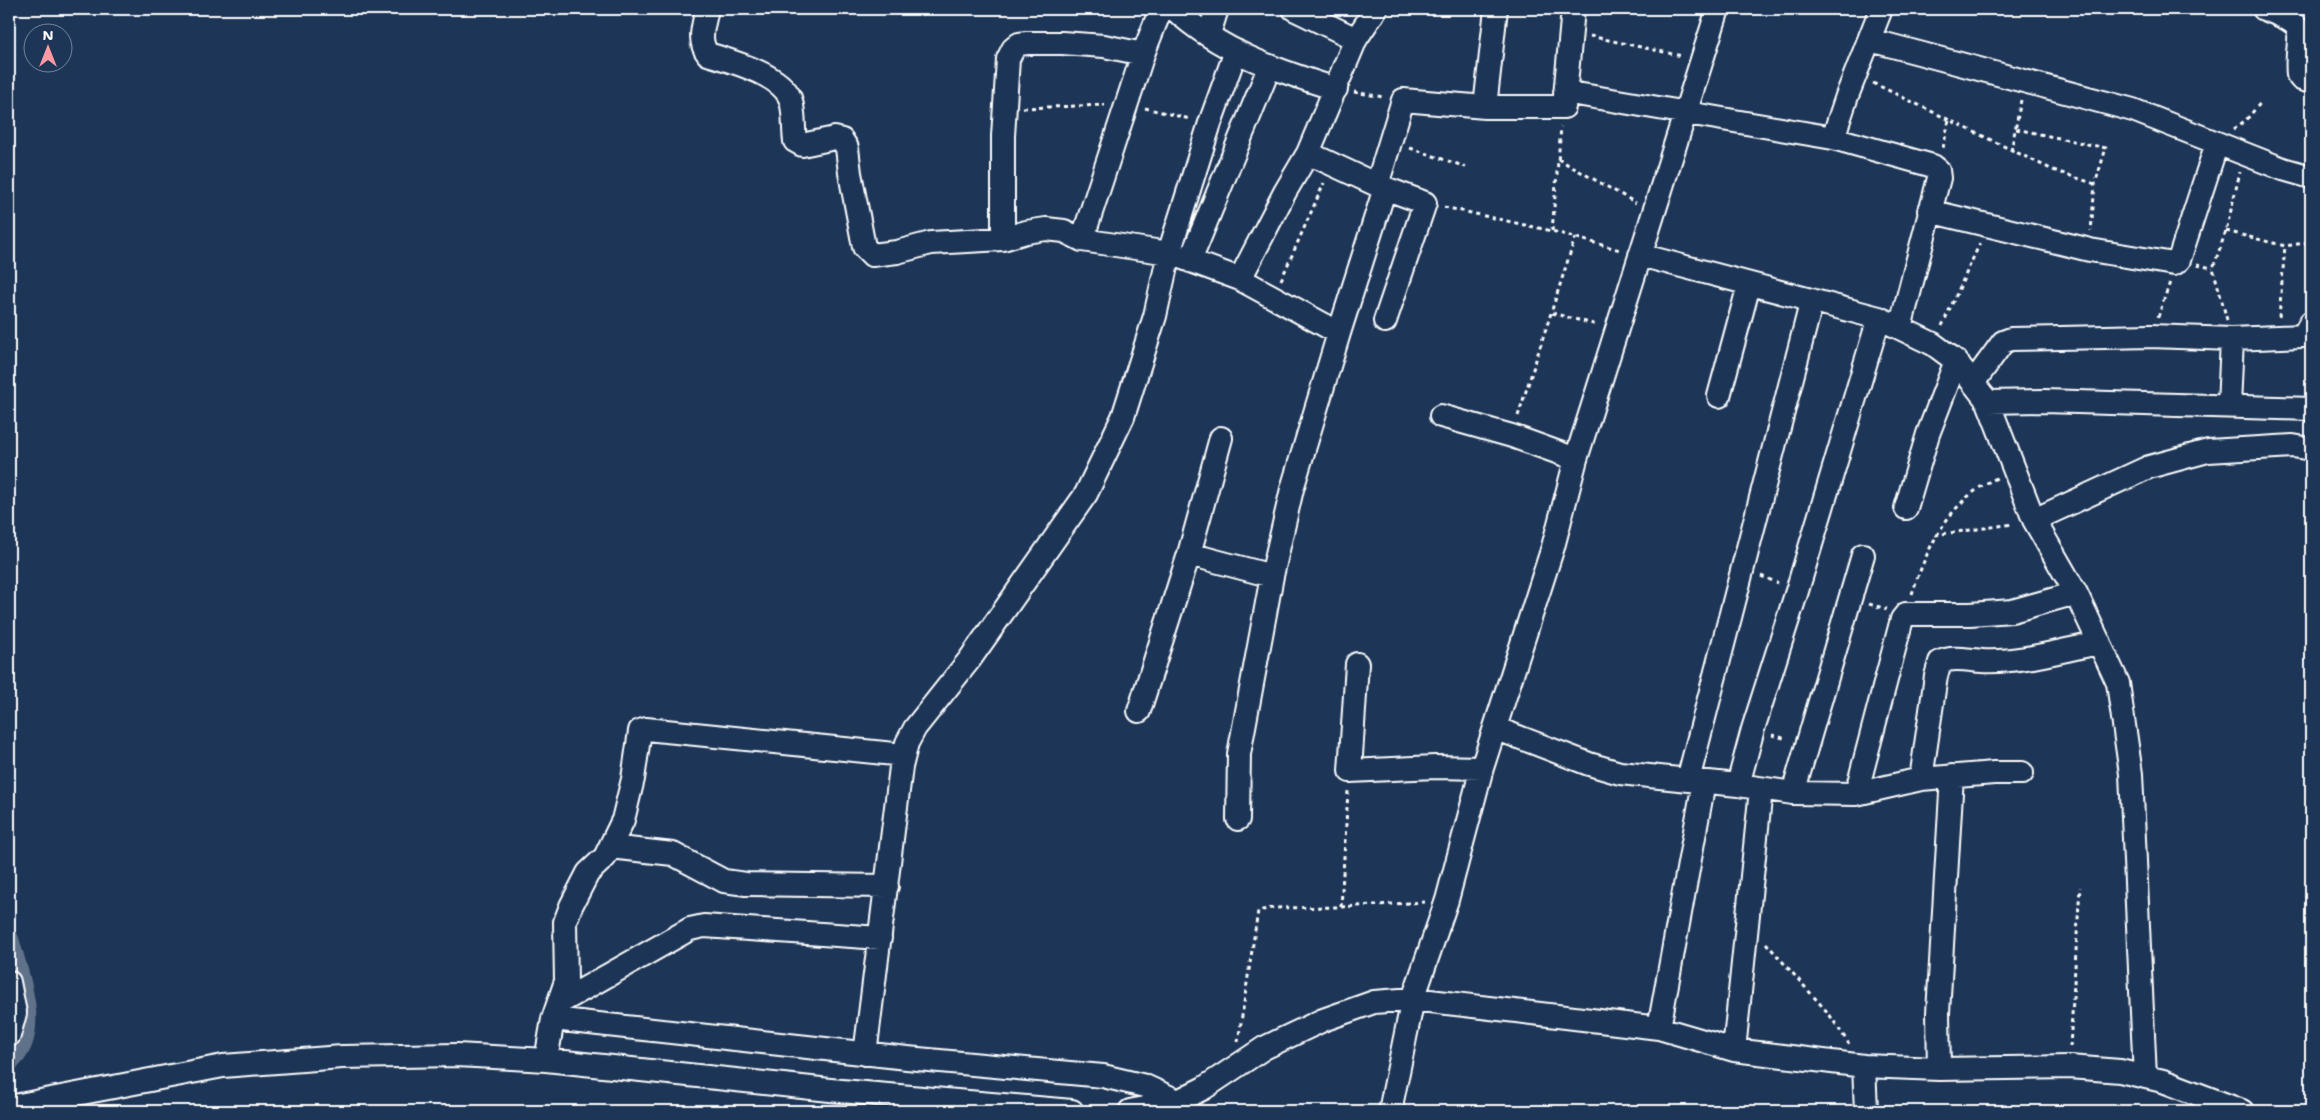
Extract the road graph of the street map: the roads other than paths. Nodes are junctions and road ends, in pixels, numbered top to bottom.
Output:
1 (707, 9) edge
2 (1161, 9) edge
3 (1217, 9) edge
4 (1294, 9) edge
5 (1376, 9) edge
6 (1496, 9) edge
7 (1573, 9) edge
8 (1718, 9) edge
9 (1881, 9) edge
10 (2264, 9) edge
11 (1182, 12) edge
12 (2289, 13) edge
13 (1209, 34) junction
14 (1356, 39) junction
15 (1870, 40) junction
16 (1236, 51) junction
17 (1143, 54) junction
18 (1269, 68) junction
19 (2311, 82) edge
20 (1336, 90) junction
21 (1564, 99) junction
22 (1485, 107) junction
23 (1684, 114) junction
24 (1833, 138) junction
25 (2216, 143) junction
26 (1308, 153) junction
27 (2311, 177) edge
28 (1381, 187) junction
29 (1930, 211) junction
30 (1003, 239) junction
31 (1082, 240) junction
32 (1168, 253) junction
33 (1640, 256) junction
34 (1190, 261) junction
35 (1240, 279) junction
36 (1749, 285) junction
37 (1812, 300) junction
38 (1879, 318) junction
39 (1386, 321) dead end
40 (2311, 322) edge
41 (1900, 328) junction
42 (1339, 333) junction
43 (2232, 339) junction
44 (1956, 360) junction
45 (1973, 383) junction
46 (1719, 396) dead end
47 (1988, 402) junction
48 (2229, 406) junction
49 (2311, 409) edge
50 (1440, 416) dead end
51 (1221, 438) dead end
52 (2311, 449) edge
53 (1576, 459) junction
54 (1906, 508) dead end
55 (2034, 520) junction
56 (1189, 554) junction
57 (1863, 555) dead end
58 (1272, 576) junction
59 (2076, 593) junction
60 (2100, 643) junction
61 (1357, 664) dead end
62 (1138, 711) dead end
63 (1495, 728) junction
64 (904, 755) junction
65 (1482, 768) junction
66 (2022, 773) dead end
67 (1952, 776) junction
68 (1921, 779) junction
69 (1696, 781) junction
70 (1738, 785) junction
71 (1761, 789) junction
72 (1794, 793) junction
73 (1856, 794) junction
74 (1238, 819) dead end
75 (610, 846) junction
76 (887, 886) junction
77 (880, 938) junction
78 (9, 982) edge
79 (1413, 999) junction
80 (556, 1011) junction
81 (1659, 1028) junction
82 (9, 1036) edge
83 (1734, 1050) junction
84 (865, 1054) junction
85 (546, 1060) junction
86 (1864, 1066) junction
87 (1939, 1069) junction
88 (2145, 1077) junction
89 (1178, 1101) junction
90 (9, 1107) edge
91 (1072, 1111) edge
92 (1130, 1111) edge
93 (1390, 1111) edge
94 (1866, 1111) edge
95 (2242, 1111) edge

1 - 30 street
2 - 17 street
3 - 13 street
4 - 14 street
5 - 14 street
6 - 22 street
7 - 21 street
8 - 23 street
9 - 15 street
10 - 12 street
11 - 13 street
12 - 19 street
13 - 16 street
14 - 20 street
15 - 24 street
15 - 25 street
16 - 18 street
16 - 32 street
17 - 30 street
17 - 31 street
18 - 20 street
18 - 34 street
20 - 26 street
21 - 22 street
21 - 23 street
22 - 28 street
23 - 24 street
23 - 33 street
24 - 29 street
25 - 27 street
25 - 29 street
26 - 28 street
26 - 35 street
28 - 39 street
28 - 42 street
29 - 41 street
30 - 31 street
31 - 32 street
32 - 34 street
32 - 64 street
33 - 36 street
33 - 53 street
34 - 35 street
35 - 42 street
36 - 37 street
36 - 46 street
37 - 38 street
37 - 69 street
38 - 41 street
38 - 70 street
40 - 43 street
41 - 44 street
42 - 58 street
43 - 45 street
43 - 48 street
44 - 45 street
44 - 54 street
45 - 47 street
47 - 48 street
47 - 55 street
48 - 49 street
50 - 53 street
51 - 56 street
52 - 55 street
53 - 63 street
55 - 59 street
56 - 58 street
56 - 62 street
57 - 72 street
58 - 74 street
59 - 60 street
59 - 73 street
60 - 68 street
60 - 88 street
61 - 65 street
63 - 65 street
63 - 69 street
64 - 75 street
64 - 76 street
65 - 79 street
66 - 67 street
67 - 68 street
67 - 87 street
68 - 73 street
69 - 70 street
69 - 81 street
70 - 71 street
71 - 72 street
71 - 83 street
72 - 73 street
75 - 76 street
75 - 80 street
76 - 77 street
77 - 80 street
77 - 84 street
78 - 82 street
79 - 81 street
79 - 89 street
79 - 93 street
80 - 84 street
80 - 85 street
81 - 83 street
83 - 86 street
84 - 89 street
85 - 90 street
85 - 91 street
86 - 87 street
86 - 94 street
87 - 88 street
88 - 95 street
89 - 92 street

